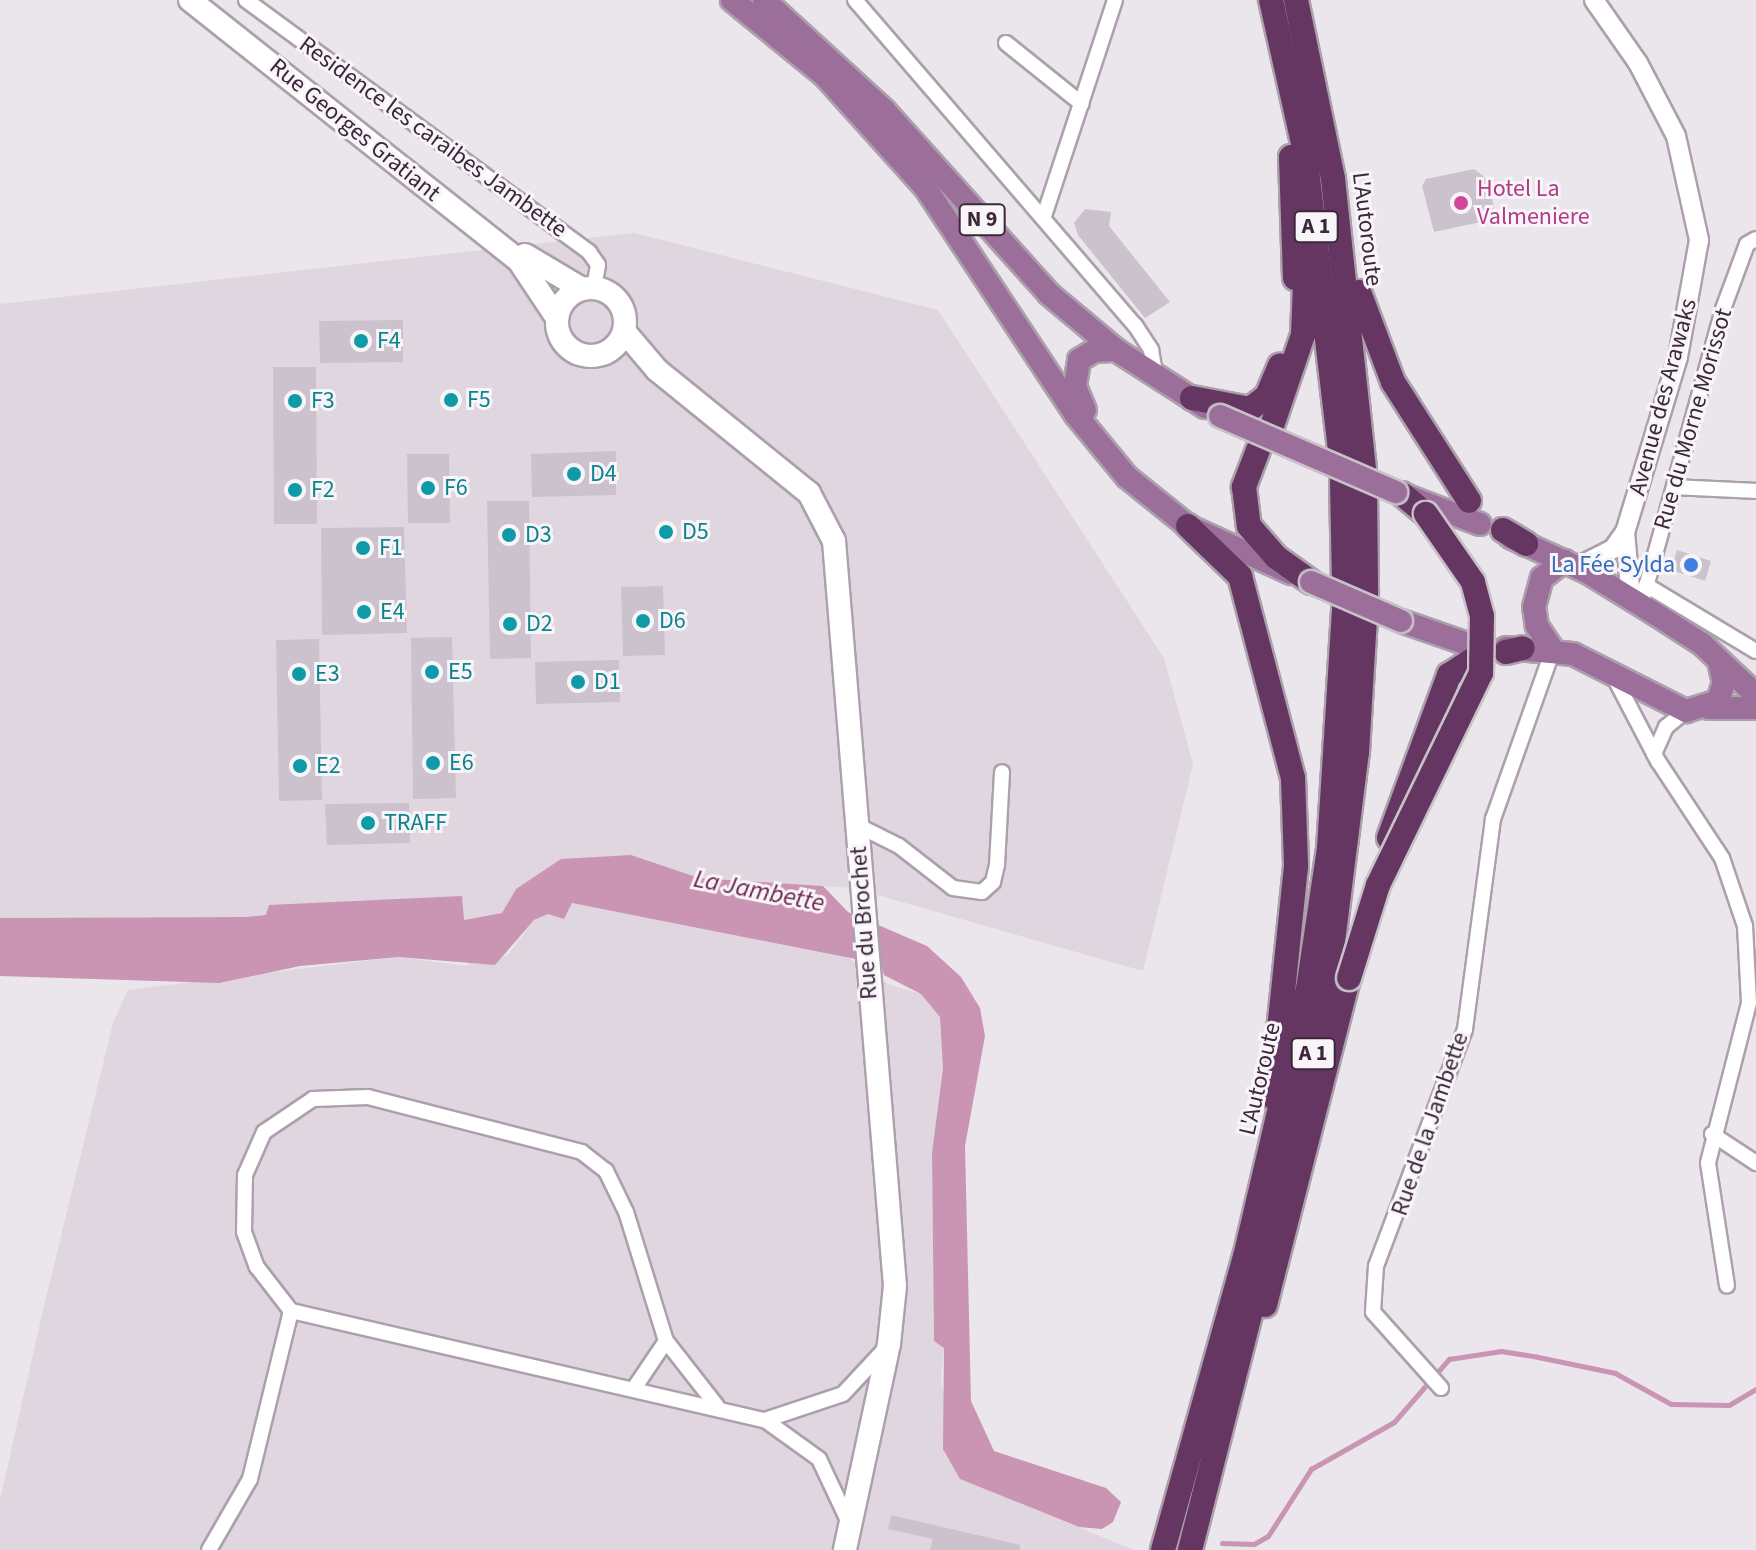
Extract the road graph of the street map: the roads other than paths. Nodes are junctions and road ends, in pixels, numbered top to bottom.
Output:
1 (190, 0) edge
2 (200, 0) edge
3 (246, 0) edge
4 (732, 0) edge
5 (764, 0) edge
6 (855, 0) edge
7 (1115, 0) edge
8 (1270, 0) edge
9 (1296, 0) edge
10 (1594, 0) edge
11 (1006, 43) dead end
12 (1082, 104) junction
13 (1291, 157) junction
14 (1333, 179) junction
15 (1044, 216) junction
16 (1756, 239) edge
17 (521, 257) junction
18 (588, 288) junction
19 (557, 318) junction
20 (624, 331) junction
21 (1116, 350) junction
22 (602, 355) junction
23 (1678, 357) junction
24 (1706, 366) junction
25 (657, 370) junction
26 (1156, 378) junction
27 (1192, 398) joint
28 (1222, 411) junction
29 (1273, 423) dead end
30 (1258, 450) dead end
31 (1109, 457) junction
32 (1353, 474) junction
33 (1674, 487) junction
34 (1756, 491) edge
35 (1399, 493) junction
36 (1469, 501) dead end
37 (1188, 526) junction
38 (1625, 532) junction
39 (1571, 564) junction
40 (1311, 582) junction
41 (1640, 596) junction
42 (1354, 601) junction
43 (1512, 649) dead end
44 (1553, 650) junction
45 (1756, 651) edge
46 (1476, 653) joint
47 (1719, 662) junction
48 (1613, 674) junction
49 (1756, 695) edge
50 (1709, 708) junction
51 (1756, 708) edge
52 (1686, 711) junction
53 (1654, 754) junction
54 (1002, 772) dead end
55 (857, 825) junction
56 (1349, 978) junction
57 (1712, 1134) junction
58 (1756, 1163) edge
59 (1245, 1257) junction
60 (1727, 1286) dead end
61 (291, 1311) junction
62 (666, 1341) junction
63 (889, 1344) junction
64 (635, 1387) junction
65 (1441, 1388) dead end
66 (717, 1406) junction
67 (765, 1420) junction
68 (1208, 1483) junction
69 (850, 1525) junction
70 (209, 1550) edge
71 (845, 1550) edge
72 (1163, 1550) edge
73 (1190, 1550) edge

1 - 17 main road, Rue Georges Gratiant
2 - 17 main road, Rue Georges Gratiant
3 - 18 street, Residence les caraibes Jambette
4 - 31 main road, N 9
5 - 21 main road, N 9
6 - 15 street
7 - 12 street
8 - 13 highway
8 - 32 highway, L'Autoroute / A 1
9 - 14 highway, L'Autoroute / A 1
10 - 23 street, Avenue des Arawaks
11 - 12 street
12 - 15 street
13 - 28 highway
13 - 29 highway
14 - 32 highway, L'Autoroute / A 1
14 - 36 highway
15 - 26 street
16 - 24 street, Rue du Morne Morissot
17 - 18 main road
17 - 19 main road
18 - 19 main road
18 - 20 main road
19 - 22 main road
20 - 22 main road
20 - 25 main road, Rue du Brochet
21 - 26 main road, N 9
21 - 31 main road
22 - 25 main road, Rue du Brochet
23 - 24 street
23 - 38 street, Avenue des Arawaks
24 - 33 street, Rue du Morne Morissot
25 - 55 main road, Rue du Brochet
26 - 27 main road, N 9
27 - 28 highway
28 - 35 main road, bridge
30 - 40 highway
31 - 37 main road, N 9
32 - 42 highway, L'Autoroute / A 1
33 - 34 street
33 - 41 street, Rue du Morne Morissot
35 - 39 main road
35 - 56 highway, bridge
37 - 40 main road, N 9
37 - 59 highway
38 - 39 street
38 - 41 street, Avenue des Arawaks
39 - 41 main road
39 - 44 main road
40 - 46 main road, bridge
41 - 45 street
41 - 47 main road
42 - 59 highway, L'Autoroute / A 1
42 - 68 highway, L'Autoroute / A 1
43 - 44 main road
44 - 48 main road
44 - 65 street, Rue de la Jambette
46 - 56 highway, bridge
47 - 49 main road
47 - 50 main road
48 - 52 main road
48 - 53 street
50 - 51 main road
50 - 52 main road
52 - 53 street
53 - 57 street
54 - 55 street
55 - 63 main road, Rue du Brochet
56 - 68 highway
57 - 58 street
57 - 60 street
59 - 72 highway, L'Autoroute / A 1
61 - 62 street
61 - 64 street
61 - 70 street
62 - 64 street
62 - 66 street
63 - 67 street
63 - 69 main road, Rue du Brochet
64 - 66 street
66 - 67 street
67 - 69 street
68 - 73 highway, L'Autoroute / A 1
69 - 71 main road, Rue du Brochet

